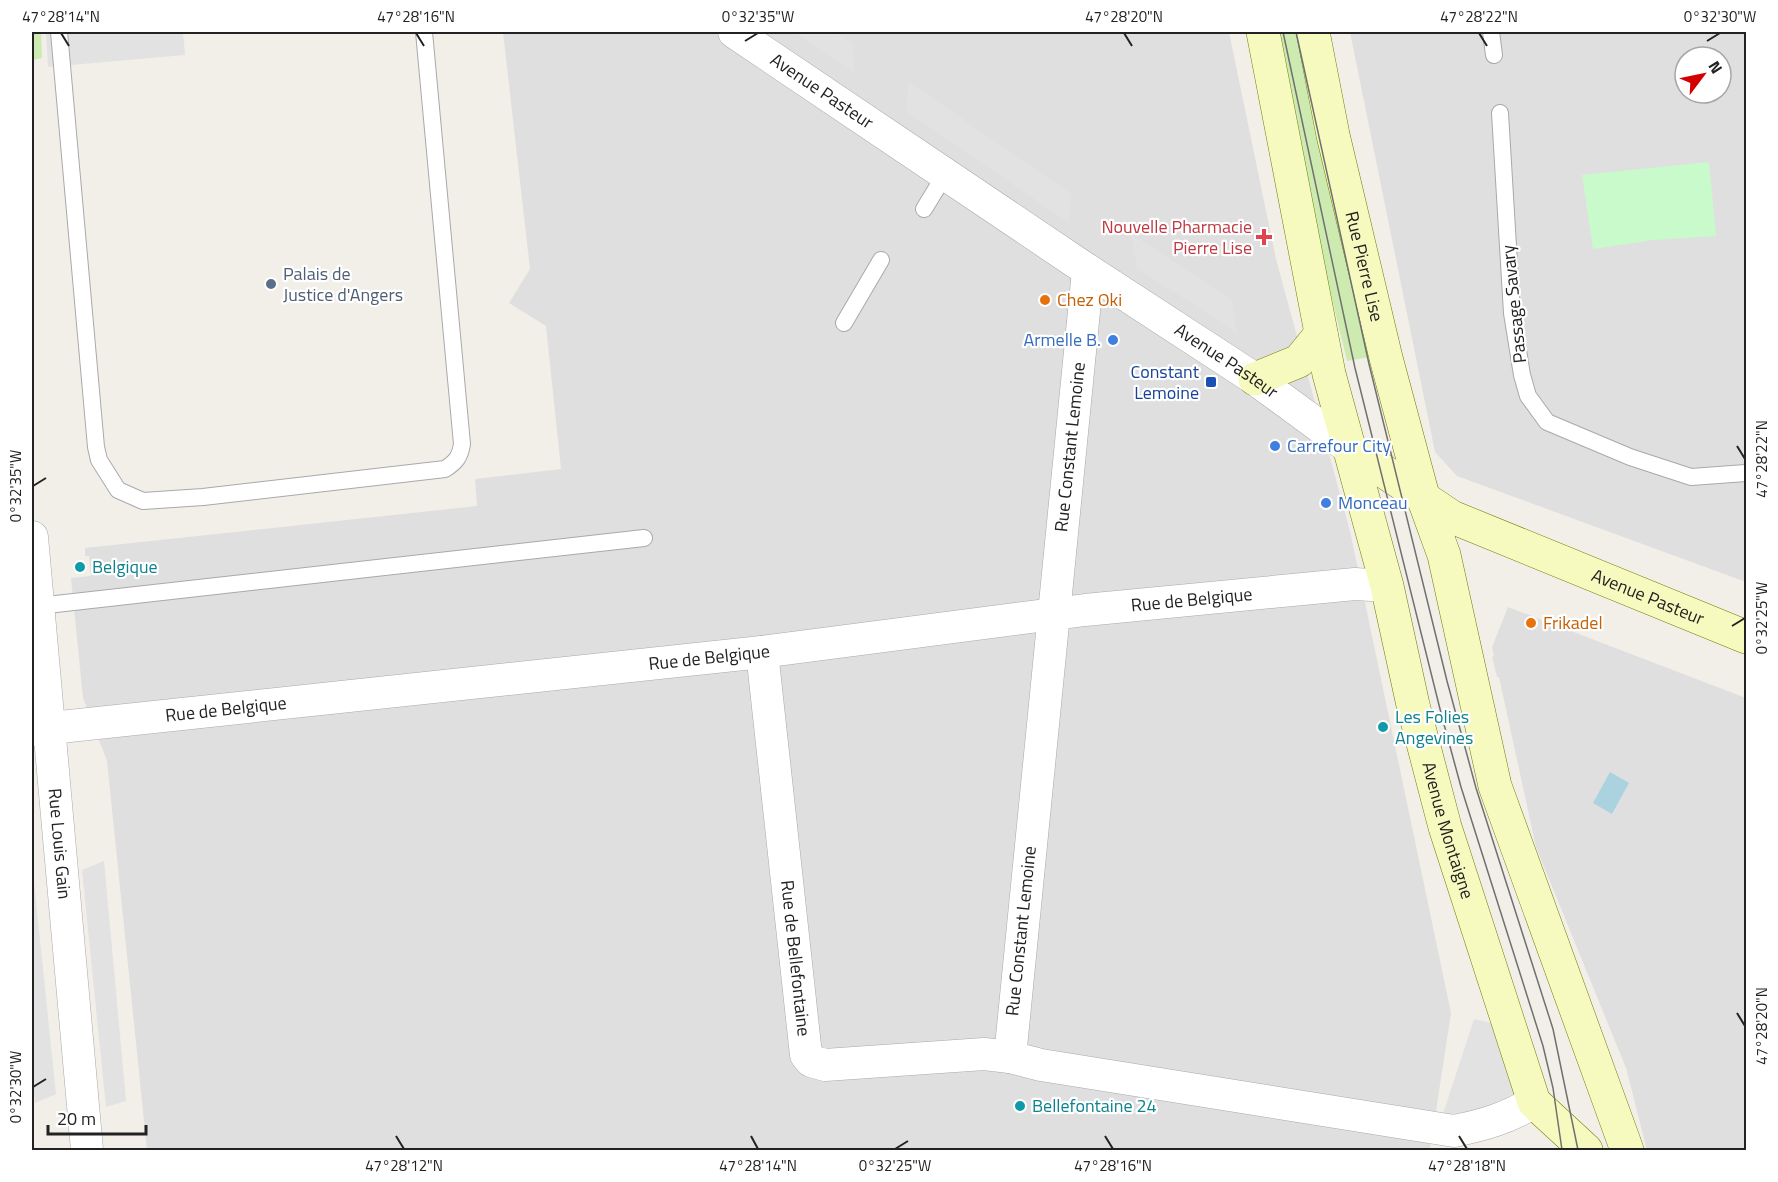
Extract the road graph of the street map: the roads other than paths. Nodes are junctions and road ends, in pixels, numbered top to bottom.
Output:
1 (59, 32) edge
2 (424, 32) edge
3 (735, 32) edge
4 (1263, 32) edge
5 (1313, 32) edge
6 (1491, 32) edge
7 (1494, 55) dead end
8 (1500, 113) dead end
9 (946, 173) junction
10 (924, 209) dead end
11 (881, 260) dead end
12 (1089, 271) junction
13 (844, 323) dead end
14 (1321, 334) junction
15 (1255, 379) junction
16 (1352, 450) junction
17 (1746, 473) edge
18 (1424, 501) junction
19 (32, 537) edge
20 (644, 538) dead end
21 (1387, 586) junction
22 (38, 606) junction
23 (1053, 614) junction
24 (1746, 637) edge
25 (762, 652) junction
26 (41, 729) edge
27 (1010, 1057) junction
28 (1534, 1102) junction
29 (87, 1150) edge
30 (1586, 1150) edge
31 (1627, 1150) edge

1 - 2 lane
3 - 9 street, Avenue Pasteur
4 - 14 main road
5 - 18 main road, Rue Pierre Lise
6 - 7 lane
8 - 17 lane, Passage Savary
9 - 10 lane
9 - 12 street, Avenue Pasteur
11 - 13 lane
12 - 15 street, Avenue Pasteur
12 - 23 street, Rue Constant Lemoine
14 - 15 main road
14 - 16 main road
15 - 16 street, Avenue Pasteur
16 - 18 main road, Avenue Pasteur
16 - 21 main road, Avenue Montaigne
18 - 24 main road, Avenue Pasteur
18 - 31 main road
19 - 22 street, Rue Louis Gain
20 - 22 lane
21 - 23 street, Rue de Belgique
21 - 28 main road, Avenue Montaigne
22 - 26 street, Rue Louis Gain
23 - 25 street, Rue de Belgique
23 - 27 street, Rue Constant Lemoine
25 - 26 street, Rue de Belgique
25 - 27 street, Rue de Bellefontaine
26 - 29 street, Rue Louis Gain
27 - 28 street
28 - 30 main road

